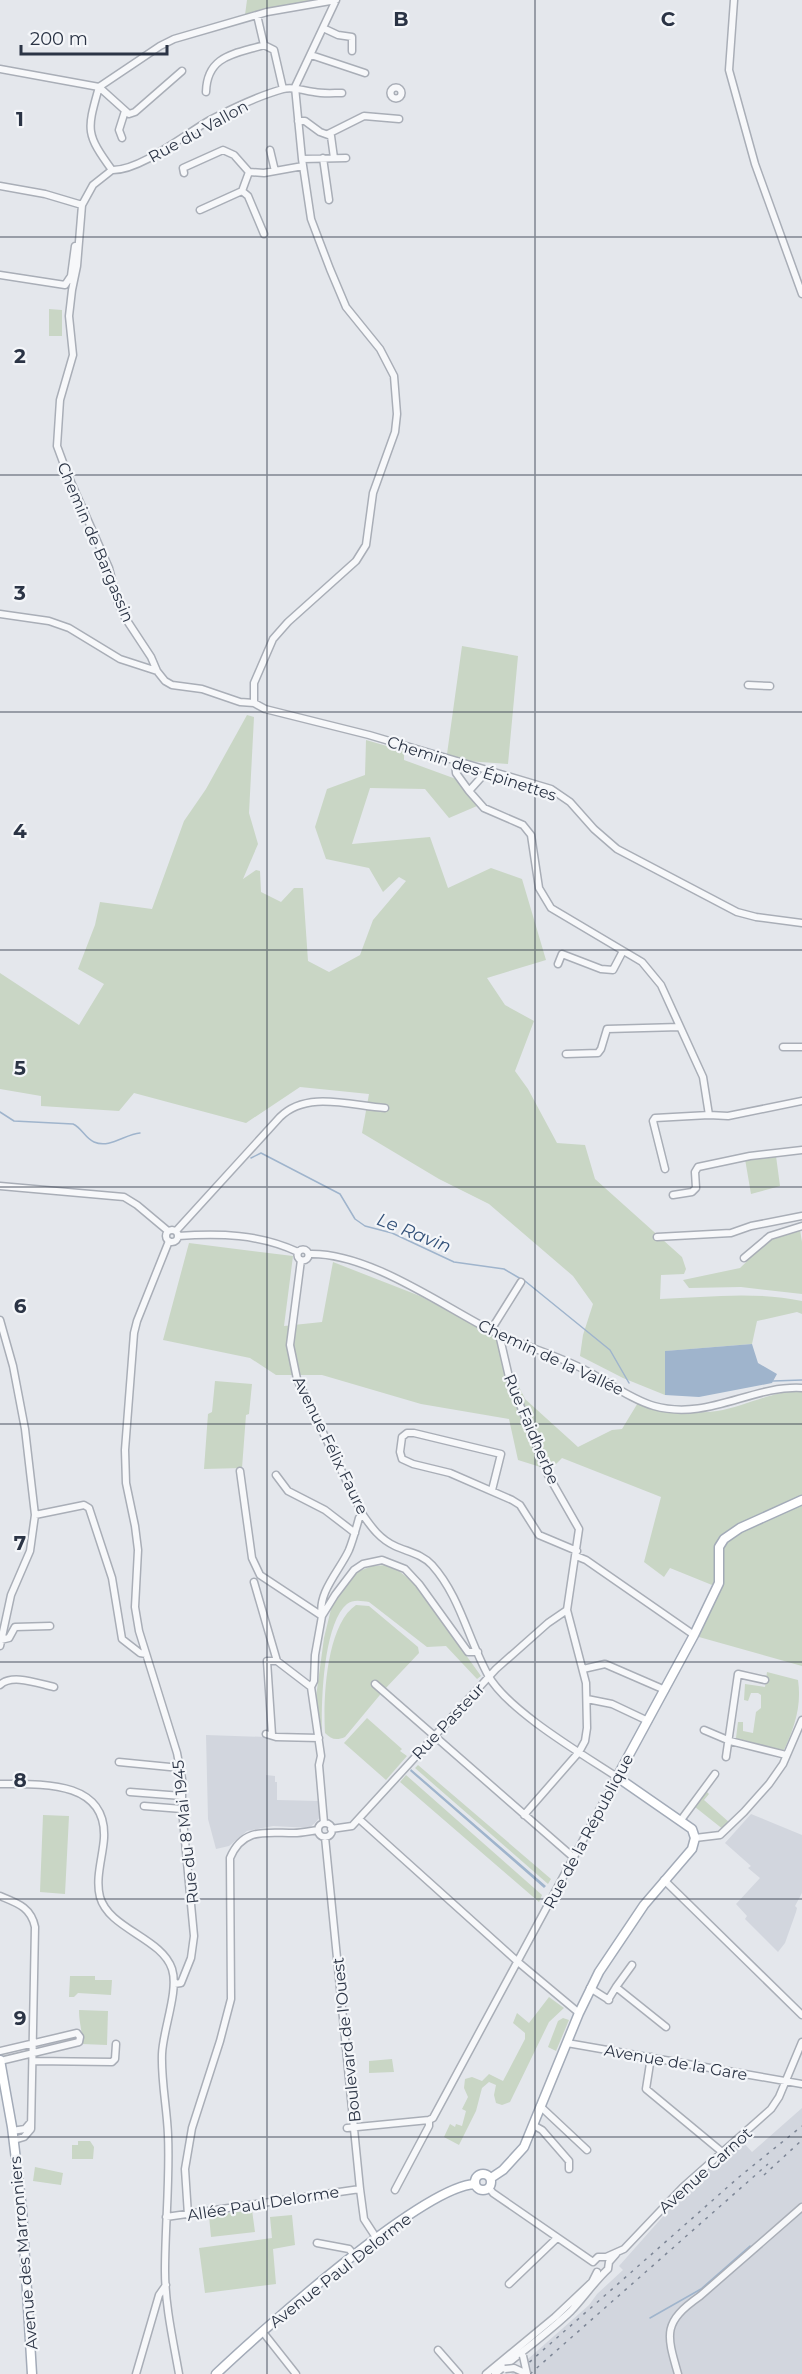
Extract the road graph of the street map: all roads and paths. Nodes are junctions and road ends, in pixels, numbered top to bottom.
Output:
1 (336, 0) edge
2 (734, 0) edge
3 (257, 15) junction
4 (323, 28) junction
5 (264, 45) junction
6 (352, 51) dead end
7 (311, 55) junction
8 (0, 69) edge
9 (182, 70) dead end
10 (365, 73) dead end
11 (99, 87) junction
12 (295, 87) junction
13 (283, 89) junction
14 (206, 92) dead end
15 (342, 93) dead end
16 (125, 111) junction
17 (399, 119) dead end
18 (298, 121) junction
19 (328, 134) junction
20 (122, 138) dead end
21 (270, 150) dead end
22 (323, 158) junction
23 (334, 158) junction
24 (346, 158) dead end
25 (302, 162) junction
26 (112, 170) junction
27 (275, 171) junction
28 (249, 172) junction
29 (184, 173) dead end
30 (0, 186) edge
31 (242, 191) junction
32 (329, 200) dead end
33 (82, 205) junction
34 (200, 210) dead end
35 (80, 231) junction
36 (264, 234) dead end
37 (0, 275) edge
38 (802, 294) edge
39 (0, 614) edge
40 (157, 671) junction
41 (748, 685) dead end
42 (770, 686) dead end
43 (254, 703) junction
44 (455, 762) junction
45 (487, 771) junction
46 (469, 791) junction
47 (802, 923) edge
48 (623, 951) junction
49 (558, 963) dead end
50 (680, 1027) junction
51 (783, 1047) dead end
52 (802, 1047) edge
53 (566, 1054) dead end
54 (802, 1101) edge
55 (385, 1108) dead end
56 (709, 1115) junction
57 (802, 1150) edge
58 (665, 1169) dead end
59 (0, 1186) edge
60 (673, 1195) dead end
61 (802, 1216) edge
62 (802, 1226) edge
63 (174, 1233) junction
64 (657, 1237) dead end
65 (169, 1241) junction
66 (298, 1252) junction
67 (309, 1254) junction
68 (744, 1258) dead end
69 (301, 1260) junction
70 (521, 1282) dead end
71 (0, 1320) edge
72 (491, 1330) junction
73 (499, 1334) junction
74 (802, 1388) edge
75 (240, 1471) dead end
76 (276, 1475) dead end
77 (492, 1491) junction
78 (802, 1500) edge
79 (35, 1515) junction
80 (363, 1515) junction
81 (355, 1533) junction
82 (576, 1554) junction
83 (254, 1582) dead end
84 (323, 1601) junction
85 (327, 1610) junction
86 (567, 1610) junction
87 (322, 1616) junction
88 (50, 1626) dead end
89 (694, 1635) junction
90 (1, 1643) edge
91 (478, 1653) junction
92 (146, 1654) junction
93 (277, 1661) junction
94 (583, 1670) junction
95 (489, 1677) junction
96 (765, 1680) dead end
97 (375, 1684) dead end
98 (0, 1685) edge
99 (54, 1687) dead end
100 (311, 1687) junction
101 (665, 1690) junction
102 (587, 1699) junction
103 (802, 1720) edge
104 (648, 1721) junction
105 (704, 1730) dead end
106 (433, 1736) junction
107 (319, 1738) junction
108 (730, 1741) junction
109 (579, 1752) junction
110 (786, 1755) junction
111 (726, 1757) dead end
112 (119, 1762) dead end
113 (180, 1768) junction
114 (715, 1774) dead end
115 (617, 1777) junction
116 (0, 1784) edge
117 (130, 1792) dead end
118 (182, 1796) junction
119 (144, 1806) dead end
120 (182, 1809) junction
121 (524, 1815) junction
122 (359, 1819) junction
123 (681, 1820) junction
124 (324, 1823) junction
125 (331, 1829) junction
126 (318, 1830) junction
127 (326, 1837) junction
128 (695, 1838) junction
129 (573, 1857) junction
130 (664, 1880) junction
131 (0, 1896) edge
132 (518, 1962) junction
133 (632, 1965) dead end
134 (174, 1984) junction
135 (616, 1987) junction
136 (590, 1988) junction
137 (579, 2013) junction
138 (802, 2015) edge
139 (666, 2027) dead end
140 (33, 2043) junction
141 (567, 2043) junction
142 (802, 2043) edge
143 (116, 2044) dead end
144 (0, 2051) edge
145 (33, 2053) junction
146 (651, 2057) junction
147 (0, 2061) edge
148 (33, 2061) junction
149 (785, 2082) junction
150 (802, 2084) edge
151 (540, 2106) junction
152 (429, 2120) junction
153 (31, 2122) junction
154 (533, 2125) junction
155 (12, 2126) junction
156 (355, 2127) junction
157 (347, 2128) dead end
158 (14, 2140) junction
159 (587, 2150) dead end
160 (722, 2152) junction
161 (569, 2169) dead end
162 (490, 2178) junction
163 (475, 2184) junction
164 (489, 2188) junction
165 (360, 2189) junction
166 (395, 2190) dead end
167 (802, 2207) edge
168 (188, 2215) junction
169 (166, 2217) junction
170 (557, 2238) junction
171 (377, 2239) junction
172 (317, 2243) dead end
173 (355, 2256) junction
174 (607, 2260) junction
175 (593, 2262) junction
176 (599, 2273) junction
177 (509, 2284) dead end
178 (166, 2285) junction
179 (262, 2331) junction
180 (438, 2350) dead end
181 (524, 2353) junction
182 (513, 2360) junction
183 (499, 2371) edge
184 (32, 2374) edge
185 (136, 2374) edge
186 (179, 2374) edge
187 (216, 2374) edge
188 (296, 2374) edge
189 (459, 2374) edge
190 (486, 2374) edge
191 (527, 2374) edge
192 (678, 2374) edge

1 - 3 street
1 - 4 street
2 - 38 street
3 - 5 street
3 - 11 street
4 - 6 street
4 - 7 street
5 - 13 street
5 - 14 street
7 - 10 street
7 - 12 street
8 - 11 street
9 - 16 street
11 - 16 street
11 - 26 street
12 - 13 street, Rue du Vallon
12 - 15 street, Rue du Vallon
12 - 18 street
13 - 26 street, Rue du Vallon
16 - 20 street
17 - 19 street
18 - 19 street
18 - 25 street
19 - 23 street
21 - 27 street
22 - 23 street
22 - 25 street
22 - 32 street
23 - 24 street
25 - 27 street
25 - 43 street
26 - 33 street, Chemin de Bargassin
27 - 28 street
28 - 29 street
28 - 31 street
30 - 33 street
31 - 34 street
31 - 36 street
33 - 35 street, Chemin de Bargassin
35 - 37 street
35 - 40 street, Chemin de Bargassin
39 - 40 street, Chemin des Épinettes
40 - 43 street, Chemin des Épinettes
41 - 42 street
43 - 44 street, Chemin des Épinettes
44 - 45 street, Chemin des Épinettes
44 - 46 street
45 - 46 street
45 - 47 street, Chemin des Épinettes
46 - 48 street
48 - 49 street
48 - 50 street
50 - 53 street
50 - 56 street
51 - 52 street
54 - 56 street
55 - 63 street
56 - 58 street
57 - 60 street
59 - 63 street
61 - 64 street
62 - 68 street
63 - 65 street
63 - 65 street
63 - 66 street
65 - 92 street, Rue du 8 Mai 1945
66 - 67 street
66 - 69 street
67 - 69 street
67 - 72 street, Chemin de la Vallée
69 - 80 street, Avenue Félix Faure
70 - 72 street
71 - 79 street
72 - 73 street, Chemin de la Vallée
73 - 74 street, Chemin de la Vallée
73 - 82 street, Rue Faidherbe
75 - 87 street
76 - 81 street
77 - 77 street
77 - 82 street
78 - 89 main road, Rue de la République
79 - 90 street
79 - 92 street
80 - 81 street
80 - 91 street, Avenue Félix Faure
81 - 84 street
82 - 86 street, Rue Faidherbe
82 - 89 street
83 - 93 street
84 - 85 street
84 - 87 street
85 - 87 street
85 - 91 street
86 - 94 street
86 - 95 street, Rue Pasteur
87 - 100 street
88 - 90 street
89 - 101 main road, Rue de la République
91 - 95 street, Avenue Félix Faure
92 - 113 street, Rue du 8 Mai 1945
93 - 100 street
93 - 107 street
94 - 101 street
94 - 102 street
95 - 106 street, Rue Pasteur
95 - 109 street, Avenue Félix Faure
96 - 108 street
97 - 106 street
98 - 99 street
100 - 107 street
101 - 104 main road, Rue de la République
102 - 104 street
102 - 109 street
103 - 110 street
104 - 115 main road, Rue de la République
105 - 108 street
106 - 121 street
106 - 122 street, Rue Pasteur
107 - 124 street
108 - 110 street
108 - 111 street
109 - 115 street, Avenue Félix Faure
109 - 121 street
110 - 128 street
112 - 113 street
113 - 118 street, Rue du 8 Mai 1945
114 - 123 street
115 - 123 main road, Avenue Félix Faure
115 - 129 street, Rue de la République
116 - 134 street
117 - 118 street
118 - 120 street, Rue du 8 Mai 1945
119 - 120 street
120 - 134 street, Rue du 8 Mai 1945
121 - 129 street
122 - 125 street, Rue Pasteur
122 - 132 street
123 - 128 main road, Avenue Félix Faure
124 - 125 street
124 - 126 street
125 - 127 street
126 - 127 street
126 - 168 street
127 - 156 street, Boulevard de l'Ouest
128 - 130 main road
129 - 132 street, Rue de la République
130 - 136 main road
130 - 138 street
131 - 140 street
132 - 137 street
132 - 152 street, Rue de la République
133 - 135 street
134 - 169 street, Rue du 8 Mai 1945
135 - 136 street
135 - 139 street
136 - 137 main road
137 - 141 main road
140 - 144 street
140 - 145 street
140 - 145 street
141 - 146 street, Avenue de la Gare
141 - 151 main road
142 - 149 street, Avenue Carnot
143 - 148 street
145 - 147 street
145 - 148 street
146 - 149 street, Avenue de la Gare
146 - 160 street
147 - 155 main road, Avenue des Marronniers
148 - 153 street
149 - 150 street, Avenue de la Gare
149 - 160 street, Avenue Carnot
151 - 154 main road
151 - 159 street
152 - 156 street
152 - 166 street, Rue de la République
153 - 155 street
153 - 158 street
154 - 161 street
154 - 162 main road
155 - 158 main road, Avenue des Marronniers
156 - 157 street
156 - 165 street, Boulevard de l'Ouest
158 - 184 main road, Avenue des Marronniers
160 - 174 street, Avenue Carnot
162 - 163 main road
162 - 164 main road
163 - 164 main road
163 - 171 main road, Avenue Paul Delorme
164 - 170 street
165 - 168 street, Allée Paul Delorme
165 - 171 street, Boulevard de l'Ouest
167 - 192 street
168 - 169 street, Allée Paul Delorme
169 - 178 street, Rue du 8 Mai 1945
170 - 175 street
170 - 177 street
171 - 173 main road, Avenue Paul Delorme
172 - 173 street
173 - 179 main road, Avenue Paul Delorme
174 - 175 street
174 - 176 street
175 - 176 street
176 - 181 street
176 - 182 street
178 - 185 street
178 - 186 street, Rue du 8 Mai 1945
179 - 187 main road, Avenue Paul Delorme
179 - 188 street
180 - 189 street
181 - 182 street
181 - 191 street, bridge
182 - 183 street
182 - 190 street
182 - 191 street, bridge
183 - 191 street, bridge

